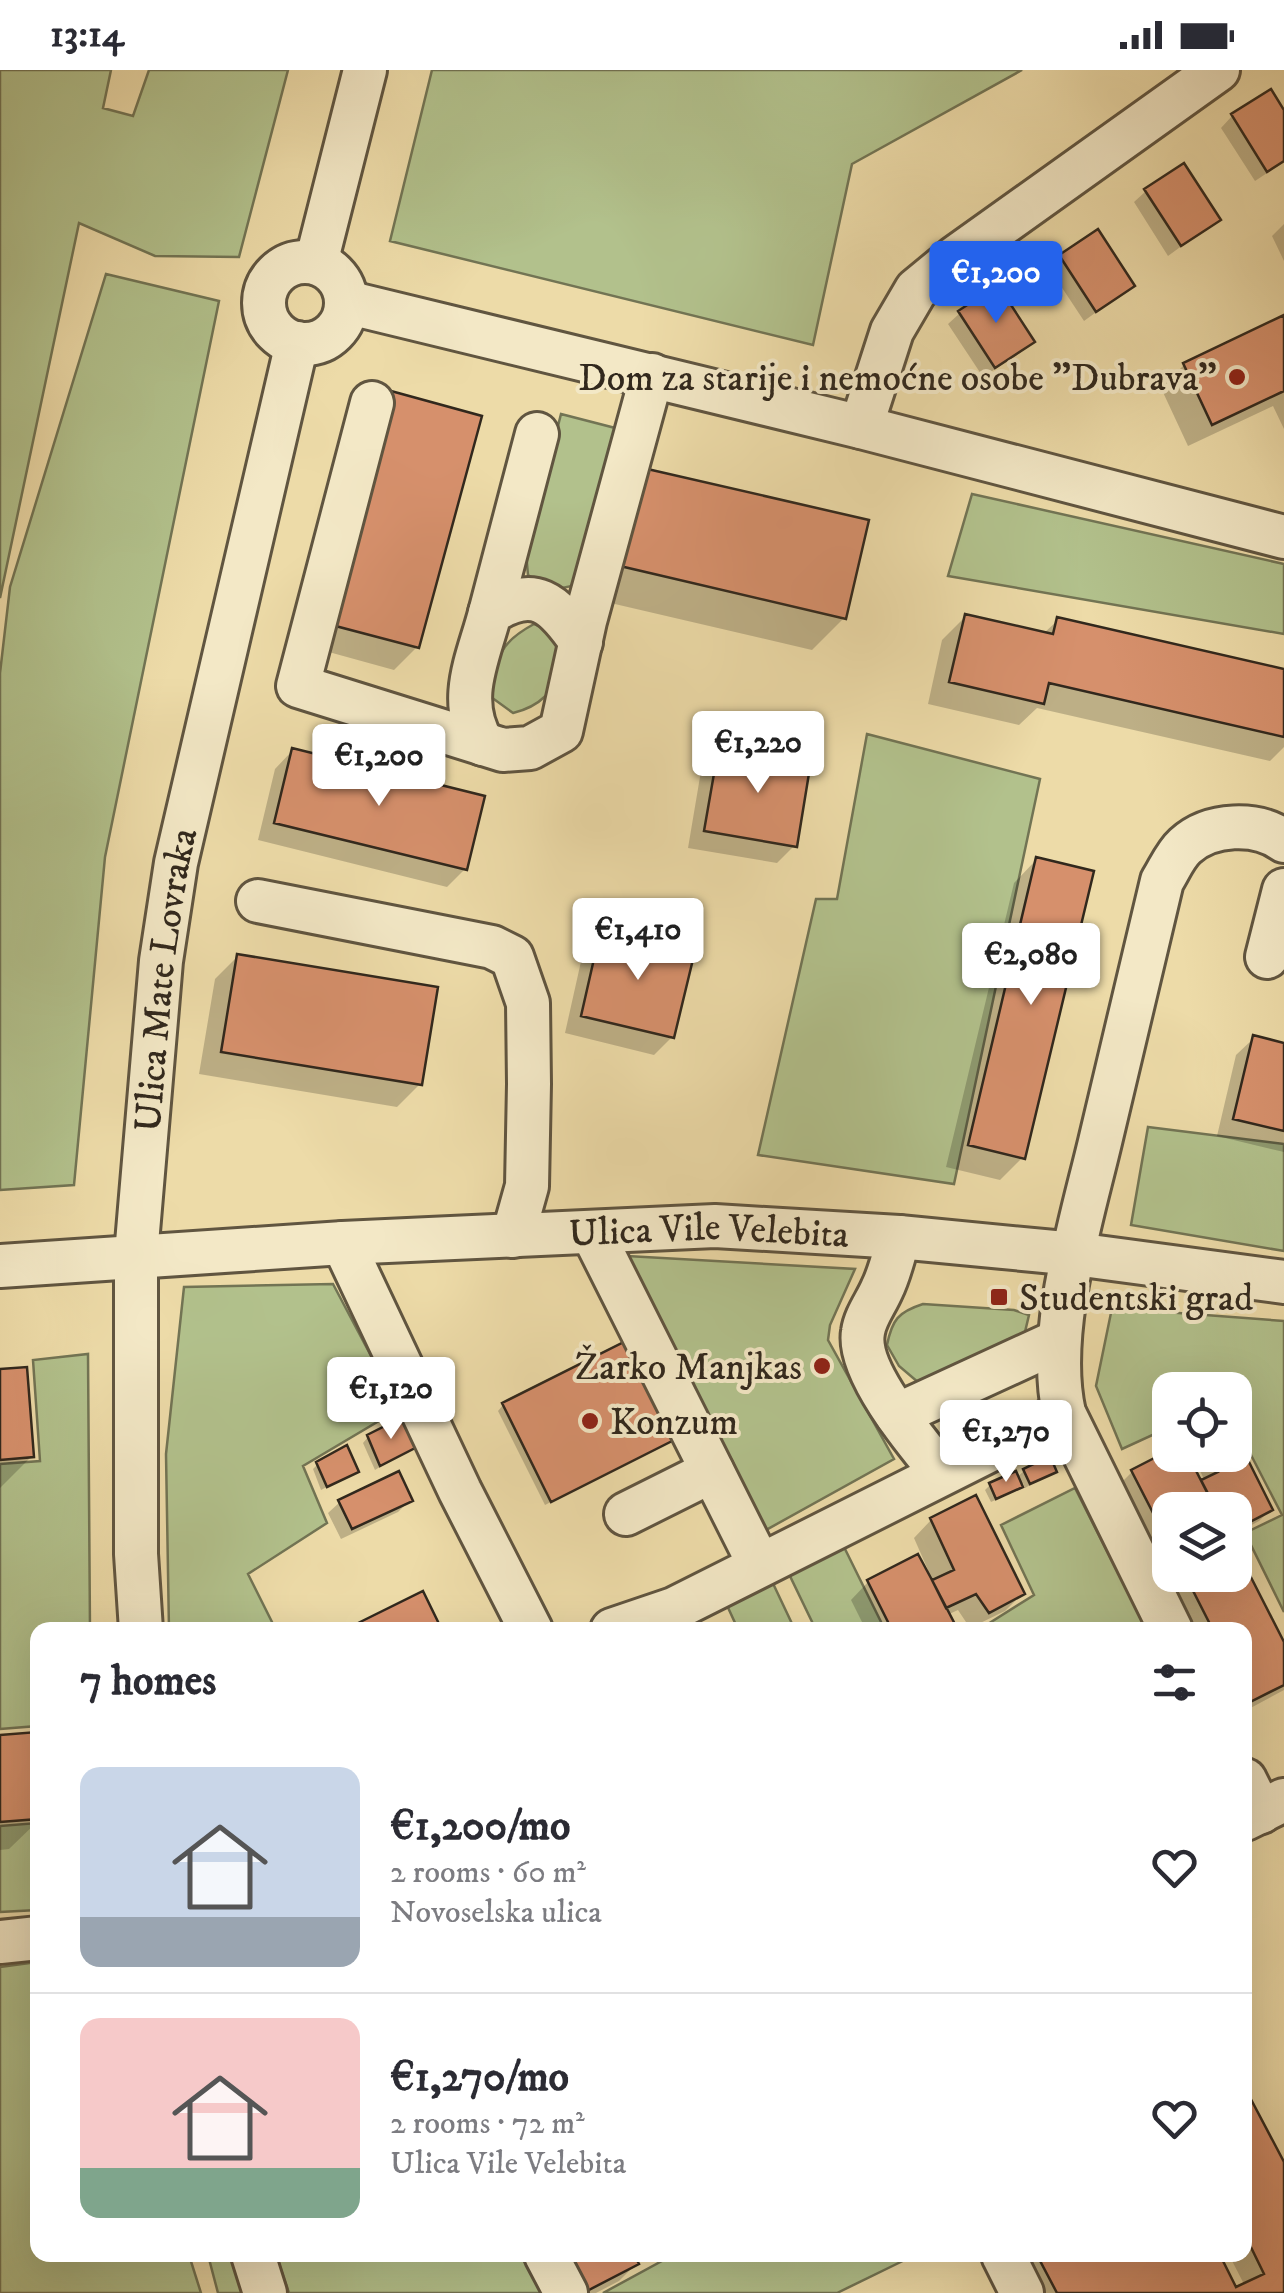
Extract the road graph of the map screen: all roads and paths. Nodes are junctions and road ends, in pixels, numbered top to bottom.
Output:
1 (365, 70) edge
2 (1218, 70) edge
3 (316, 263) junction
4 (346, 302) junction
5 (297, 342) junction
6 (652, 375) junction
7 (372, 403) dead end
8 (860, 427) junction
9 (536, 434) dead end
10 (1284, 538) edge
11 (490, 613) junction
12 (580, 642) junction
13 (483, 744) junction
14 (1284, 841) edge
15 (1284, 890) edge
16 (258, 901) dead end
17 (1267, 956) dead end
18 (593, 1234) junction
19 (513, 1236) junction
20 (899, 1237) junction
21 (343, 1243) junction
22 (1075, 1254) junction
23 (136, 1255) junction
24 (0, 1266) edge
25 (1284, 1282) edge
26 (1058, 1341) junction
27 (1064, 1413) junction
28 (898, 1415) junction
29 (712, 1471) junction
30 (942, 1473) junction
31 (626, 1514) dead end
32 (751, 1548) dead end
33 (140, 1622) edge
34 (527, 1622) edge
35 (636, 1622) edge
36 (1167, 1622) edge
37 (30, 1939) edge
38 (0, 1942) edge
39 (255, 2262) edge
40 (550, 2262) edge
41 (1006, 2262) edge
42 (265, 2293) edge
43 (566, 2293) edge
44 (1022, 2293) edge

1 - 3 street
2 - 8 street
3 - 4 street
3 - 5 street
4 - 5 street
4 - 6 street
5 - 23 street, Ulica Mate Lovraka
6 - 8 street
6 - 12 street
7 - 13 street
8 - 10 street
9 - 11 street
11 - 12 street
11 - 13 street
12 - 13 street
14 - 22 street
15 - 17 street
16 - 19 street
18 - 19 street, Ulica Vile Velebita
18 - 20 street, Ulica Vile Velebita
18 - 29 street
19 - 21 street, Ulica Vile Velebita
20 - 22 street, Ulica Vile Velebita
20 - 28 street
21 - 23 street, Ulica Vile Velebita
21 - 34 street
22 - 25 street, Ulica Vile Velebita
22 - 26 street
23 - 24 street, Ulica Vile Velebita
23 - 33 street, Ulica Mate Lovraka
26 - 27 street
26 - 28 street
27 - 30 street
27 - 36 street
28 - 30 street
29 - 31 street
29 - 32 street
30 - 35 street
37 - 38 street
39 - 42 street
40 - 43 street
41 - 44 street

